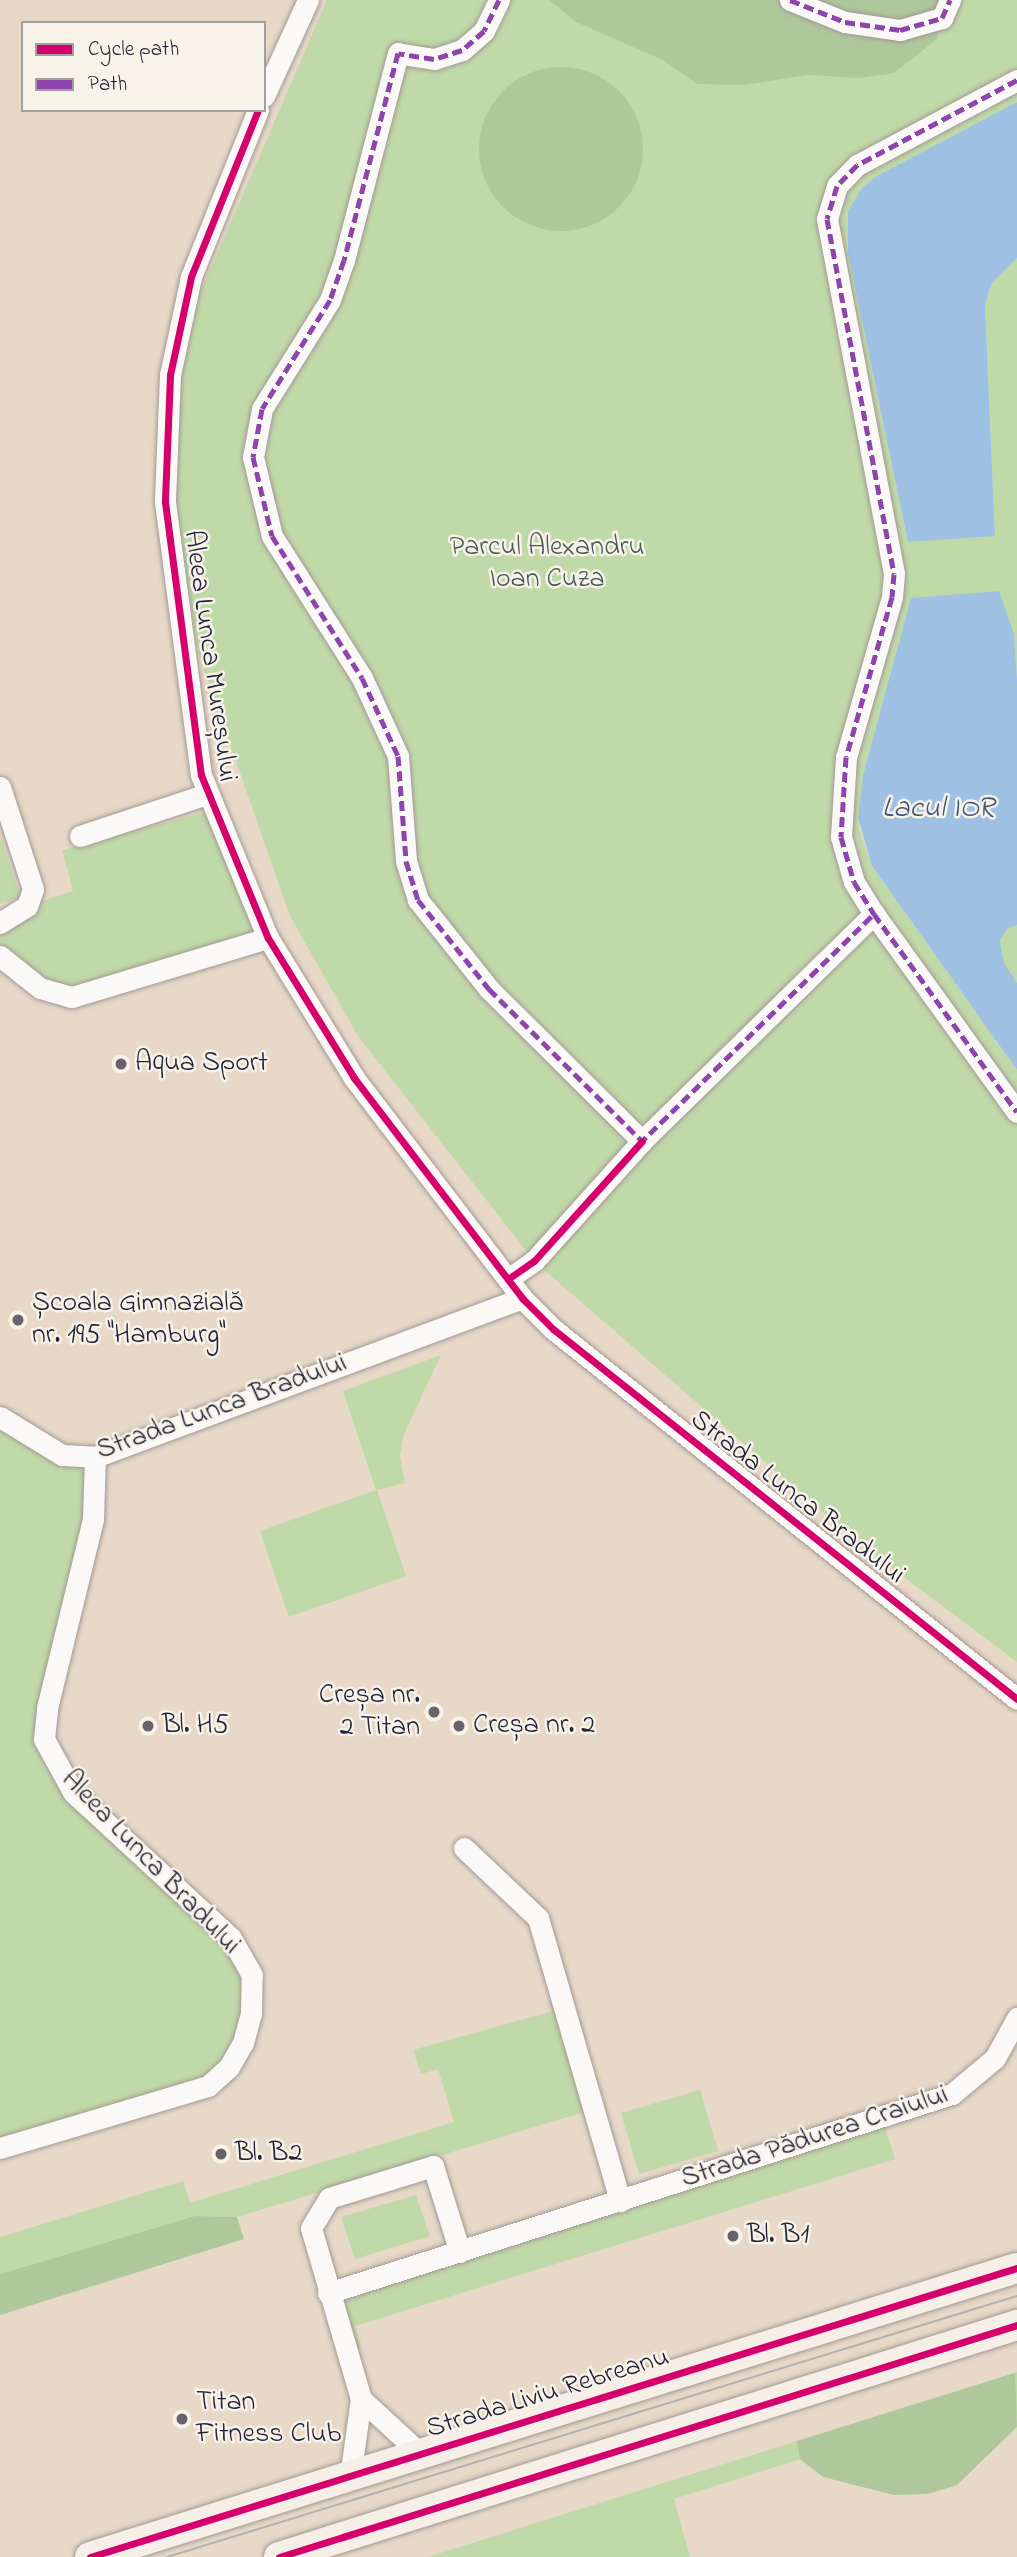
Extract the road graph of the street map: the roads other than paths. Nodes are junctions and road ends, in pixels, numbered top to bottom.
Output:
1 (308, 0) edge
2 (499, 0) edge
3 (790, 0) edge
4 (950, 0) edge
5 (1017, 80) edge
6 (266, 92) edge
7 (257, 112) edge
8 (0, 787) edge
9 (207, 794) junction
10 (80, 836) dead end
11 (874, 914) junction
12 (0, 923) edge
13 (268, 938) junction
14 (0, 957) edge
15 (1017, 1112) edge
16 (642, 1141) junction
17 (508, 1279) junction
18 (522, 1298) junction
19 (0, 1417) edge
20 (95, 1457) junction
21 (1017, 1699) edge
22 (464, 1848) dead end
23 (1017, 2018) edge
24 (0, 2148) edge
25 (620, 2201) junction
26 (460, 2252) junction
27 (1017, 2268) edge
28 (328, 2293) junction
29 (1017, 2325) edge
30 (361, 2399) junction
31 (422, 2455) junction
32 (351, 2477) junction
33 (90, 2557) edge
34 (279, 2557) edge

1 - 6 street
2 - 16 street
3 - 4 street
5 - 11 street
7 - 9 street, Aleea Lunca Mureșului
8 - 12 street
9 - 10 street
9 - 13 street, Aleea Lunca Mureșului
11 - 15 street
11 - 16 street
13 - 14 street
13 - 17 street, Aleea Lunca Mureșului
16 - 17 street
17 - 18 street, Aleea Lunca Mureșului
18 - 20 street, Strada Lunca Bradului
18 - 21 street, Strada Lunca Bradului
19 - 20 street, Strada Lunca Bradului
20 - 24 street, Aleea Lunca Bradului
22 - 25 street
23 - 25 street, Strada Pădurea Craiului
25 - 26 street, Strada Pădurea Craiului
26 - 28 street, Strada Pădurea Craiului
26 - 28 street
27 - 31 main road, Strada Liviu Rebreanu
28 - 30 street
29 - 34 main road
30 - 31 street
30 - 32 street
31 - 32 main road, Strada Liviu Rebreanu
32 - 33 main road, Strada Liviu Rebreanu

